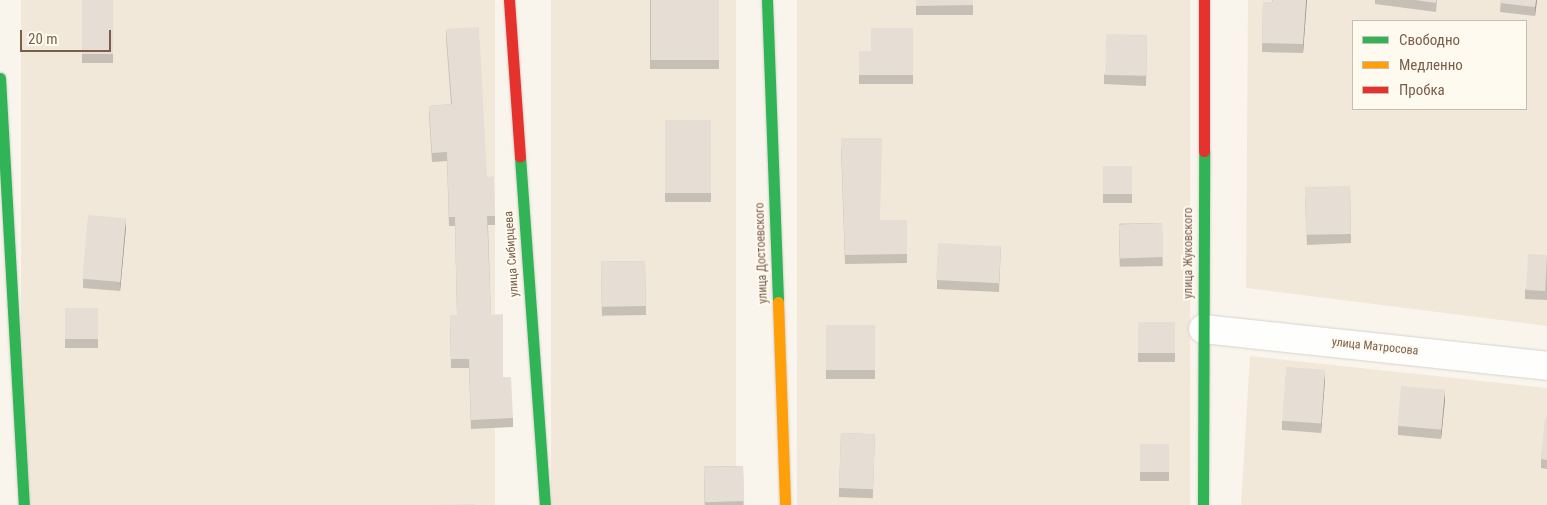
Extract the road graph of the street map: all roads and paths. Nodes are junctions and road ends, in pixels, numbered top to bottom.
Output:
1 (508, 0) edge
2 (767, 0) edge
3 (1204, 0) edge
4 (0, 78) edge
5 (1203, 329) junction
6 (1547, 366) edge
7 (24, 505) edge
8 (545, 505) edge
9 (785, 505) edge
10 (1203, 505) edge

1 - 8 street, улица Сибирцева
2 - 9 street, улица Достоевского
3 - 5 street, улица Жуковского
4 - 7 street
5 - 6 street, улица Матросова
5 - 10 street, улица Жуковского

